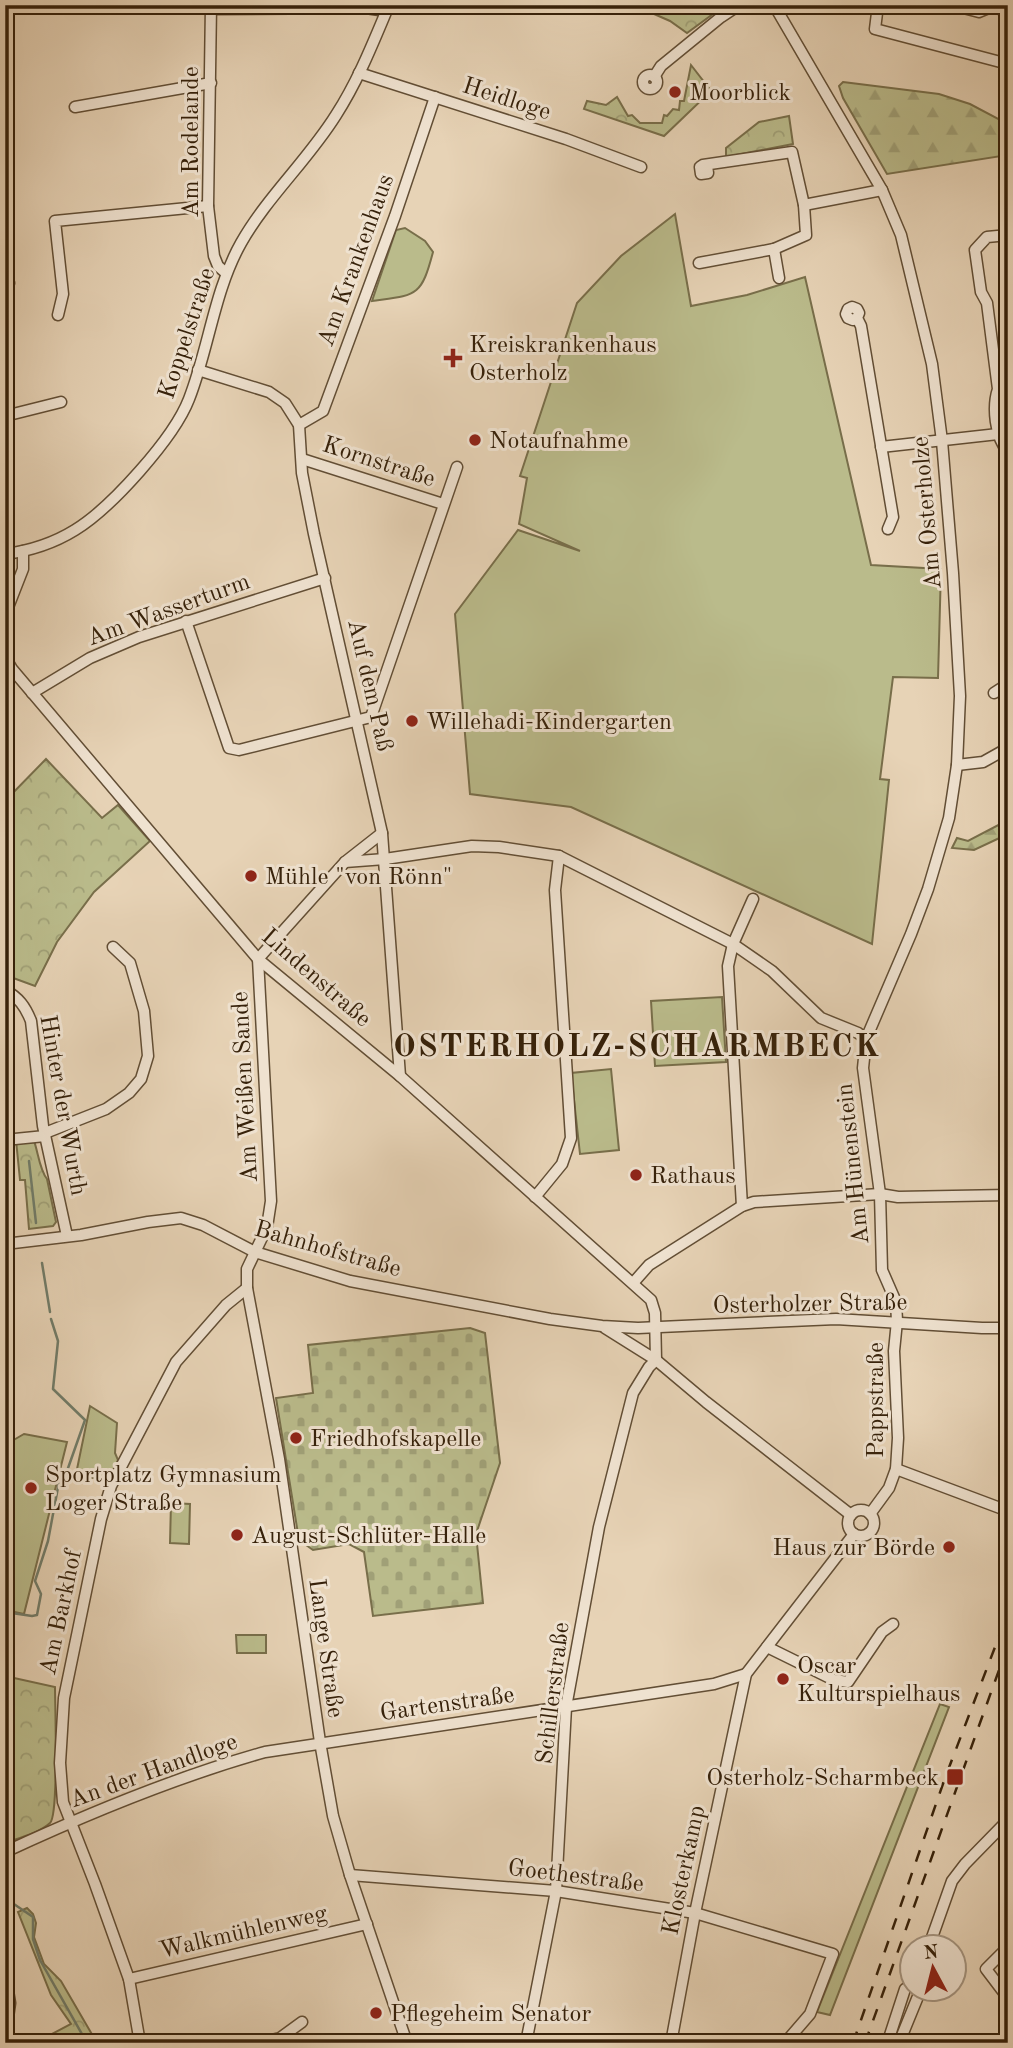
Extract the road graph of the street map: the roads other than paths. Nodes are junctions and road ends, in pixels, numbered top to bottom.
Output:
1 (739, 5) edge
2 (774, 5) edge
3 (878, 5) edge
4 (952, 5) edge
5 (211, 7) edge
6 (388, 8) edge
7 (1008, 11) edge
8 (1008, 64) edge
9 (5, 71) edge
10 (359, 73) junction
11 (654, 77) dead end
12 (211, 83) junction
13 (5, 94) edge
14 (435, 97) junction
15 (75, 107) dead end
16 (707, 166) dead end
17 (641, 167) dead end
18 (882, 190) junction
19 (804, 205) junction
20 (208, 206) junction
21 (1008, 235) edge
22 (774, 249) junction
23 (699, 264) dead end
24 (226, 273) junction
25 (779, 278) dead end
26 (58, 315) dead end
27 (857, 318) dead end
28 (198, 370) junction
29 (61, 402) dead end
30 (5, 416) edge
31 (299, 425) junction
32 (998, 434) junction
33 (942, 441) junction
34 (881, 447) junction
35 (1008, 452) edge
36 (302, 458) junction
37 (457, 467) dead end
38 (443, 504) junction
39 (888, 529) dead end
40 (23, 551) junction
41 (5, 554) edge
42 (325, 578) junction
43 (5, 615) edge
44 (186, 621) junction
45 (5, 657) edge
46 (1008, 684) edge
47 (32, 693) junction
48 (994, 693) dead end
49 (358, 721) junction
50 (1008, 748) edge
51 (957, 765) junction
52 (382, 833) junction
53 (559, 856) junction
54 (385, 859) junction
55 (345, 862) junction
56 (752, 899) dead end
57 (733, 944) junction
58 (113, 947) dead end
59 (258, 959) junction
60 (5, 990) edge
61 (866, 1039) junction
62 (400, 1076) junction
63 (45, 1134) junction
64 (5, 1140) edge
65 (880, 1194) junction
66 (1008, 1195) edge
67 (535, 1196) junction
68 (742, 1206) junction
69 (67, 1236) junction
70 (5, 1244) edge
71 (255, 1252) junction
72 (634, 1282) junction
73 (247, 1288) junction
74 (897, 1321) junction
75 (602, 1326) junction
76 (655, 1328) junction
77 (1008, 1328) edge
78 (656, 1360) junction
79 (896, 1469) junction
80 (1008, 1511) edge
81 (870, 1514) junction
82 (851, 1515) junction
83 (854, 1534) junction
84 (893, 1624) dead end
85 (767, 1647) junction
86 (746, 1674) junction
87 (566, 1707) junction
88 (320, 1742) junction
89 (1008, 1820) edge
90 (71, 1822) junction
91 (5, 1852) edge
92 (350, 1875) junction
93 (556, 1891) junction
94 (695, 1913) junction
95 (367, 1924) junction
96 (934, 1932) edge
97 (1008, 1947) edge
98 (5, 1972) edge
99 (130, 1979) junction
100 (1008, 1998) edge
101 (901, 2002) edge
102 (914, 2002) edge
103 (302, 2022) dead end
104 (5, 2039) edge
105 (140, 2043) edge
106 (259, 2043) edge
107 (407, 2043) edge
108 (526, 2043) edge
109 (671, 2043) edge
110 (785, 2043) edge
111 (890, 2043) edge
112 (900, 2043) edge

1 - 11 street
2 - 18 street, Am Osterholze
3 - 8 street
4 - 7 street
5 - 6 street
5 - 12 street, Am Rodelande
6 - 10 street, Koppelstraße
9 - 13 street
10 - 14 street, Heidloge
10 - 24 street, Koppelstraße
12 - 15 street
12 - 20 street, Am Rodelande
14 - 17 street, Heidloge
14 - 31 street, Am Krankenhaus
16 - 19 street
18 - 19 street
18 - 33 street, Am Osterholze
19 - 22 street
20 - 24 street, Am Rodelande
20 - 26 street
21 - 32 street
22 - 23 street
22 - 25 street
24 - 28 street, Koppelstraße
27 - 34 street
28 - 31 street
28 - 40 street, Koppelstraße
29 - 30 street
31 - 36 street, Auf dem Paß
32 - 33 street
32 - 35 street
33 - 34 street
33 - 51 street, Am Osterholze
34 - 39 street
36 - 38 street, Kornstraße
36 - 42 street, Auf dem Paß
37 - 38 street
38 - 49 street
40 - 41 street, Koppelstraße
40 - 43 street
42 - 44 street, Am Wasserturm
42 - 49 street, Auf dem Paß
44 - 47 street, Am Wasserturm
44 - 49 street
45 - 47 street, Lindenstraße
46 - 48 street
47 - 59 street, Lindenstraße
49 - 52 street, Auf dem Paß
50 - 51 street
51 - 61 street, Am Osterholze
52 - 54 street, Auf dem Paß
52 - 55 street
53 - 54 street
53 - 57 street
53 - 67 street
54 - 55 street
54 - 62 street, Auf dem Paß
55 - 59 street
56 - 57 street
57 - 61 street
57 - 68 street
58 - 63 street
59 - 62 street, Lindenstraße
59 - 71 street, Am Weißen Sande
60 - 63 street, Hinter der Wurth
61 - 65 street, Am Hünenstein
62 - 67 street, Lindenstraße
63 - 64 street
63 - 69 street, Hinter der Wurth
65 - 66 street
65 - 68 street
65 - 74 street, Am Hünenstein
67 - 72 street, Lindenstraße
68 - 72 street
69 - 70 street, Bahnhofstraße
69 - 71 street, Bahnhofstraße
71 - 73 street, Lange Straße
71 - 75 street, Bahnhofstraße
72 - 76 street, Lindenstraße
73 - 88 street, Lange Straße
73 - 90 street, Am Barkhof
74 - 76 street, Osterholzer Straße
74 - 77 street, Osterholzer Straße
74 - 79 street, Pappstraße
75 - 76 street, Bahnhofstraße
75 - 78 street, Bahnhofstraße
76 - 78 street
78 - 82 street, Bahnhofstraße
78 - 87 street, Schillerstraße
79 - 80 street
79 - 81 street, Pappstraße
81 - 82 street
81 - 83 street
82 - 83 street
83 - 85 street, Klosterkamp
84 - 85 street
85 - 86 street, Klosterkamp
86 - 87 street, Gartenstraße
86 - 94 street, Klosterkamp
87 - 88 street, Gartenstraße
87 - 93 street, Schillerstraße
88 - 90 street, An der Handloge
88 - 92 street, Lange Straße
89 - 96 street
90 - 91 street, An der Handloge
90 - 99 street, Am Barkhof
92 - 93 street, Goethestraße
92 - 95 street, Lange Straße
93 - 94 street, Goethestraße
93 - 108 street, Schillerstraße
94 - 109 street, Klosterkamp
94 - 110 street, Goethestraße
95 - 99 street, Walkmühlenweg
95 - 107 street, Lange Straße
97 - 100 street
98 - 104 street
99 - 105 street, Am Barkhof
101 - 111 street
102 - 112 street
103 - 106 street

